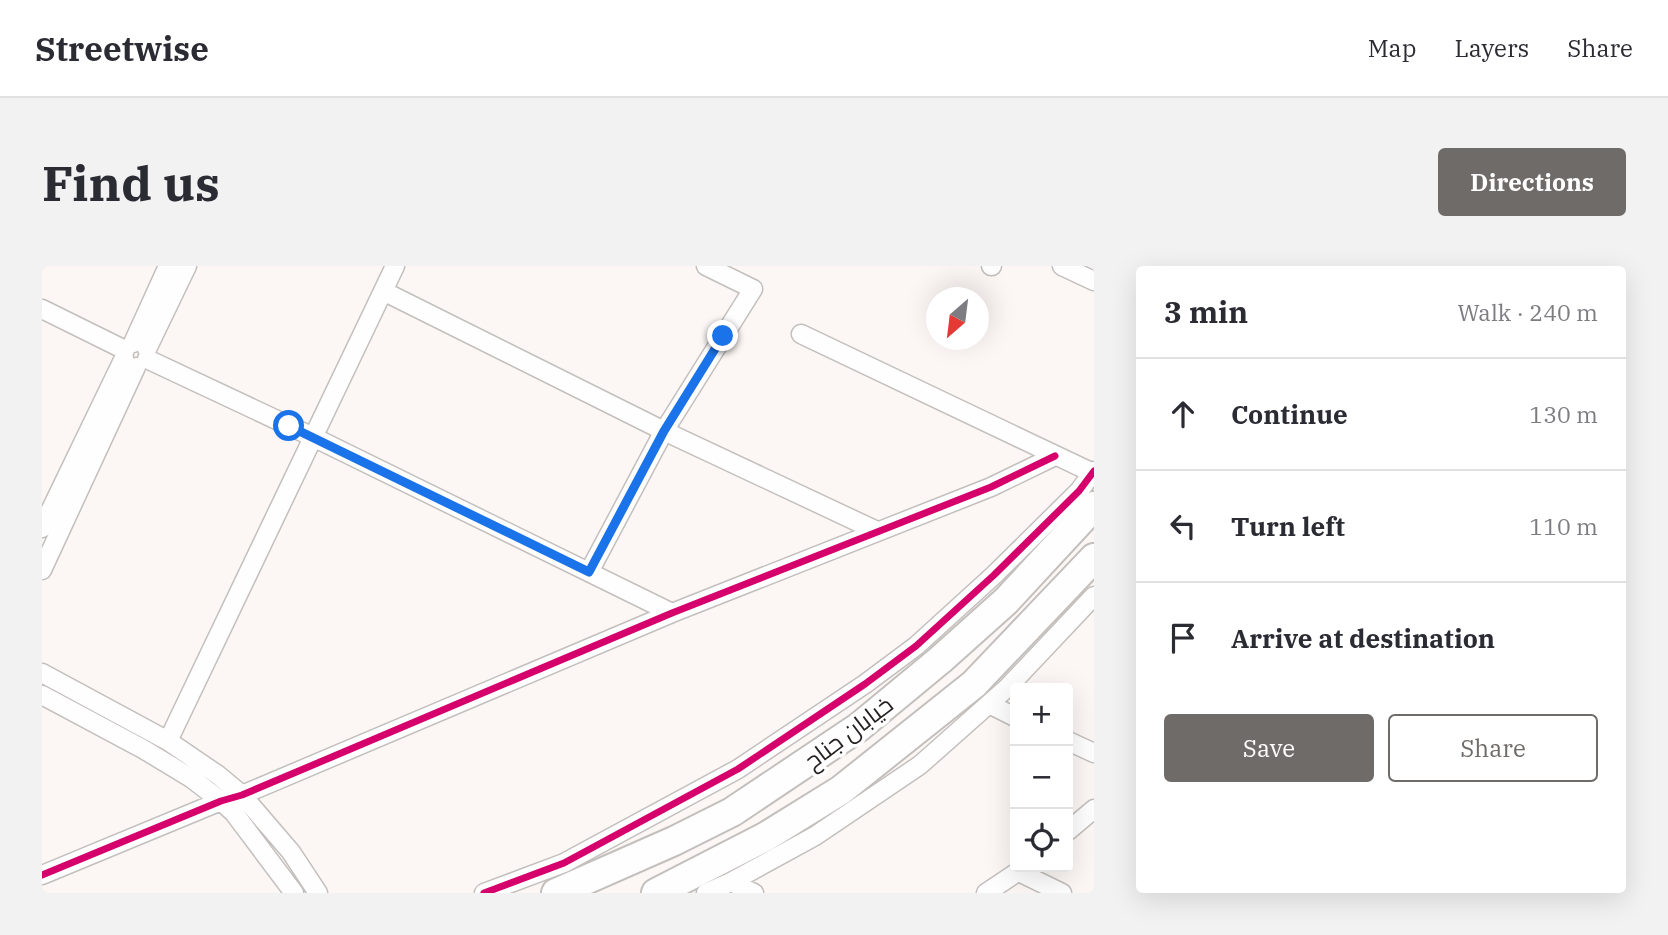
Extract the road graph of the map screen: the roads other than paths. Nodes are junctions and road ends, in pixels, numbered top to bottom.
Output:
1 (168, 266) edge
2 (187, 266) edge
3 (395, 266) edge
4 (706, 266) edge
5 (1062, 266) edge
6 (1094, 281) edge
7 (383, 291) junction
8 (42, 309) edge
9 (802, 334) dead end
10 (135, 354) junction
11 (664, 431) junction
12 (313, 438) junction
13 (1055, 456) junction
14 (1093, 472) edge
15 (1094, 506) edge
16 (42, 528) edge
17 (877, 531) junction
18 (1094, 558) edge
19 (42, 570) edge
20 (589, 572) junction
21 (1094, 596) edge
22 (672, 613) junction
23 (42, 673) edge
24 (42, 695) edge
25 (989, 705) junction
26 (1010, 715) edge
27 (168, 741) junction
28 (1073, 743) edge
29 (1094, 753) edge
30 (242, 795) junction
31 (221, 801) junction
32 (1094, 809) edge
33 (1073, 827) edge
34 (1018, 872) edge
35 (1027, 872) edge
36 (42, 875) edge
37 (731, 882) junction
38 (293, 893) edge
39 (318, 893) edge
40 (484, 893) edge
41 (555, 893) edge
42 (656, 893) edge
43 (706, 893) edge
44 (754, 893) edge
45 (986, 893) edge
46 (1062, 893) edge

1 - 10 street
2 - 10 street
3 - 7 street
4 - 11 street
5 - 6 street
7 - 11 street
7 - 12 street
8 - 10 street
9 - 13 street
10 - 12 street
10 - 16 street
10 - 19 street
11 - 17 street
11 - 20 street
12 - 20 street
12 - 27 street
13 - 14 street
13 - 17 street
14 - 40 street
15 - 41 main road, خیابان جناح
17 - 22 street
18 - 42 main road, خیابان جناح
20 - 22 street
21 - 25 street
22 - 30 street
23 - 27 street
24 - 31 street
25 - 26 street
25 - 37 street
27 - 30 street
28 - 29 street
30 - 31 street
30 - 39 street
31 - 36 street
31 - 38 street
32 - 33 street
34 - 45 street
35 - 46 street
37 - 43 street
37 - 44 street

